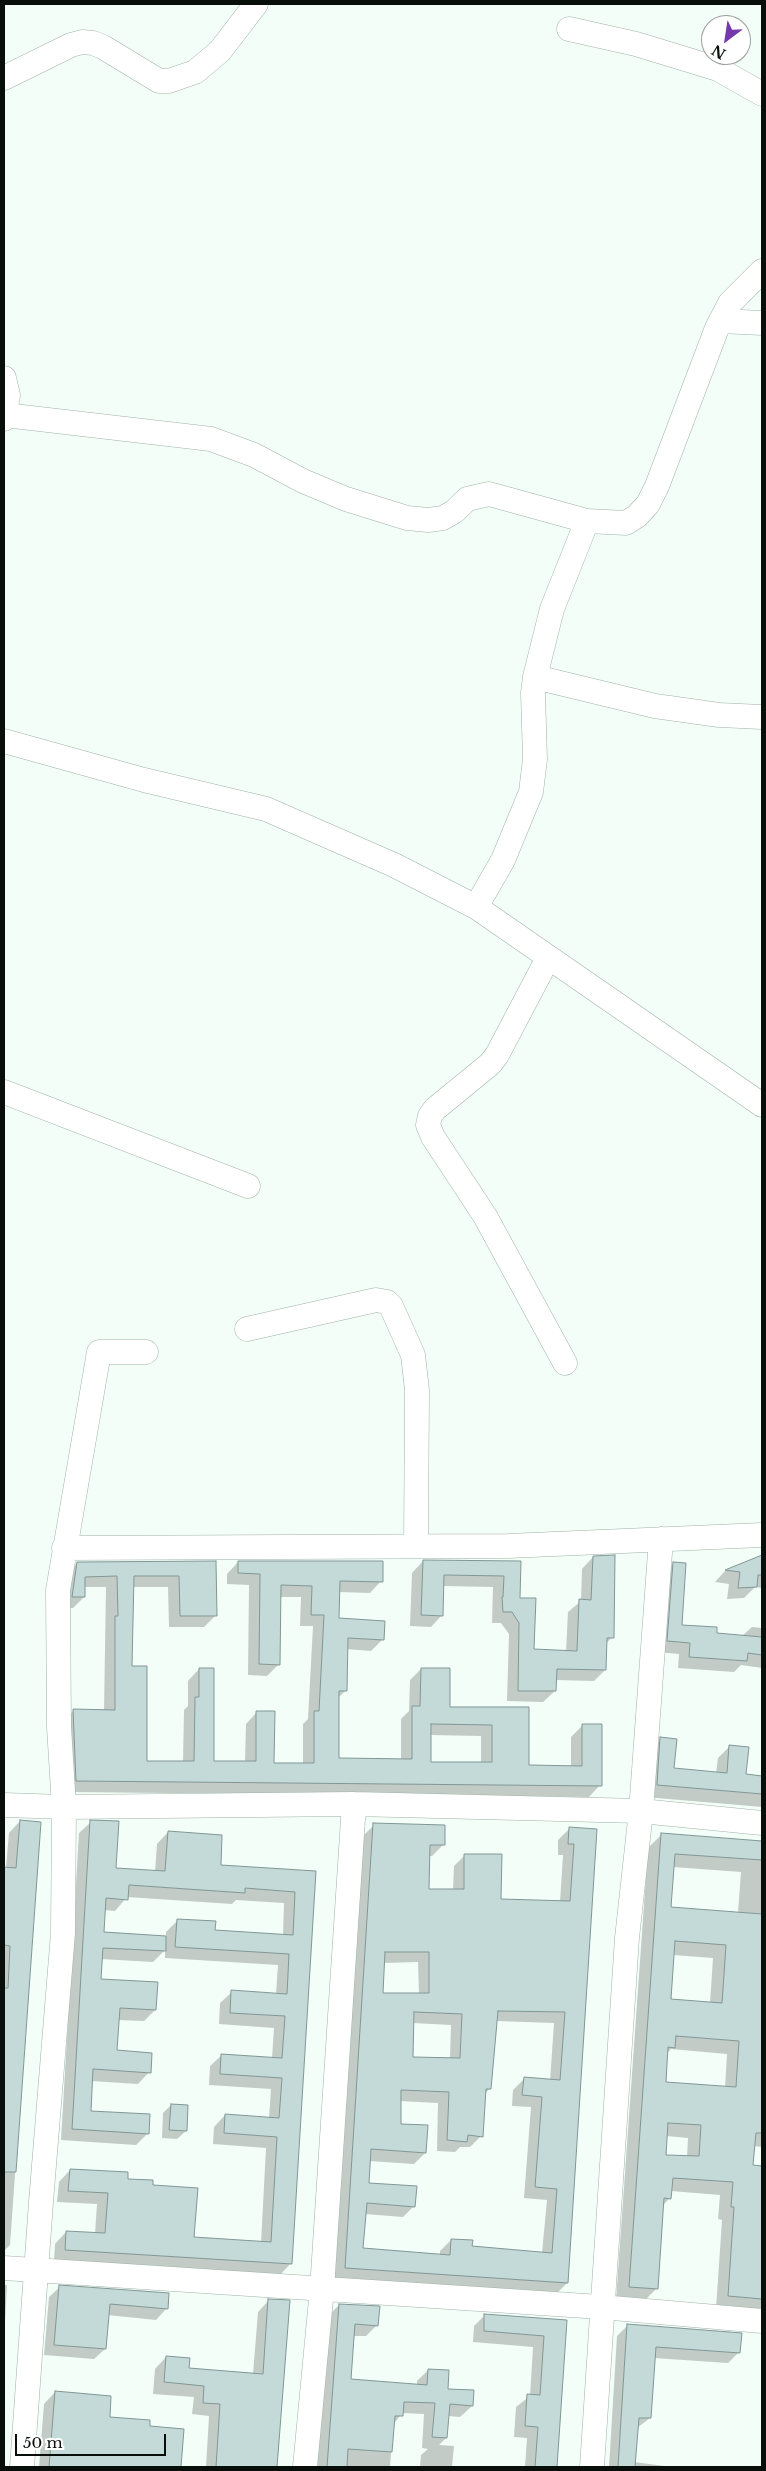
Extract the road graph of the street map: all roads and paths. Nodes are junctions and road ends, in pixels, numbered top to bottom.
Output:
1 (256, 4) edge
2 (569, 29) dead end
3 (4, 78) edge
4 (762, 94) edge
5 (762, 271) edge
6 (720, 321) junction
7 (762, 323) edge
8 (4, 378) edge
9 (4, 417) edge
10 (587, 521) junction
11 (534, 677) junction
12 (762, 717) edge
13 (4, 741) edge
14 (476, 908) junction
15 (548, 958) junction
16 (4, 1092) edge
17 (762, 1105) edge
18 (248, 1186) dead end
19 (248, 1329) dead end
20 (146, 1352) dead end
21 (564, 1363) dead end
22 (762, 1535) edge
23 (661, 1539) junction
24 (416, 1545) junction
25 (64, 1548) junction
26 (354, 1804) junction
27 (4, 1805) edge
28 (64, 1807) junction
29 (641, 1811) junction
30 (762, 1823) edge
31 (4, 2268) edge
32 (36, 2270) junction
33 (322, 2289) junction
34 (601, 2307) junction
35 (762, 2321) edge
36 (22, 2467) edge
37 (306, 2467) edge
38 (592, 2467) edge

1 - 3 street
2 - 4 street
5 - 6 street
6 - 7 street
6 - 10 street
8 - 9 street
9 - 10 street
10 - 11 street
11 - 12 street
11 - 14 street
13 - 14 street
14 - 15 street
15 - 17 street
15 - 21 street
16 - 18 street
19 - 24 street
20 - 25 street
22 - 23 street
23 - 24 street
23 - 29 street
24 - 25 street
25 - 28 street
26 - 28 street
26 - 29 street
26 - 33 street
27 - 28 street
28 - 32 street
29 - 30 street
29 - 34 street
31 - 32 street
32 - 33 street
32 - 36 street
33 - 34 street
33 - 37 street
34 - 35 street
34 - 38 street

